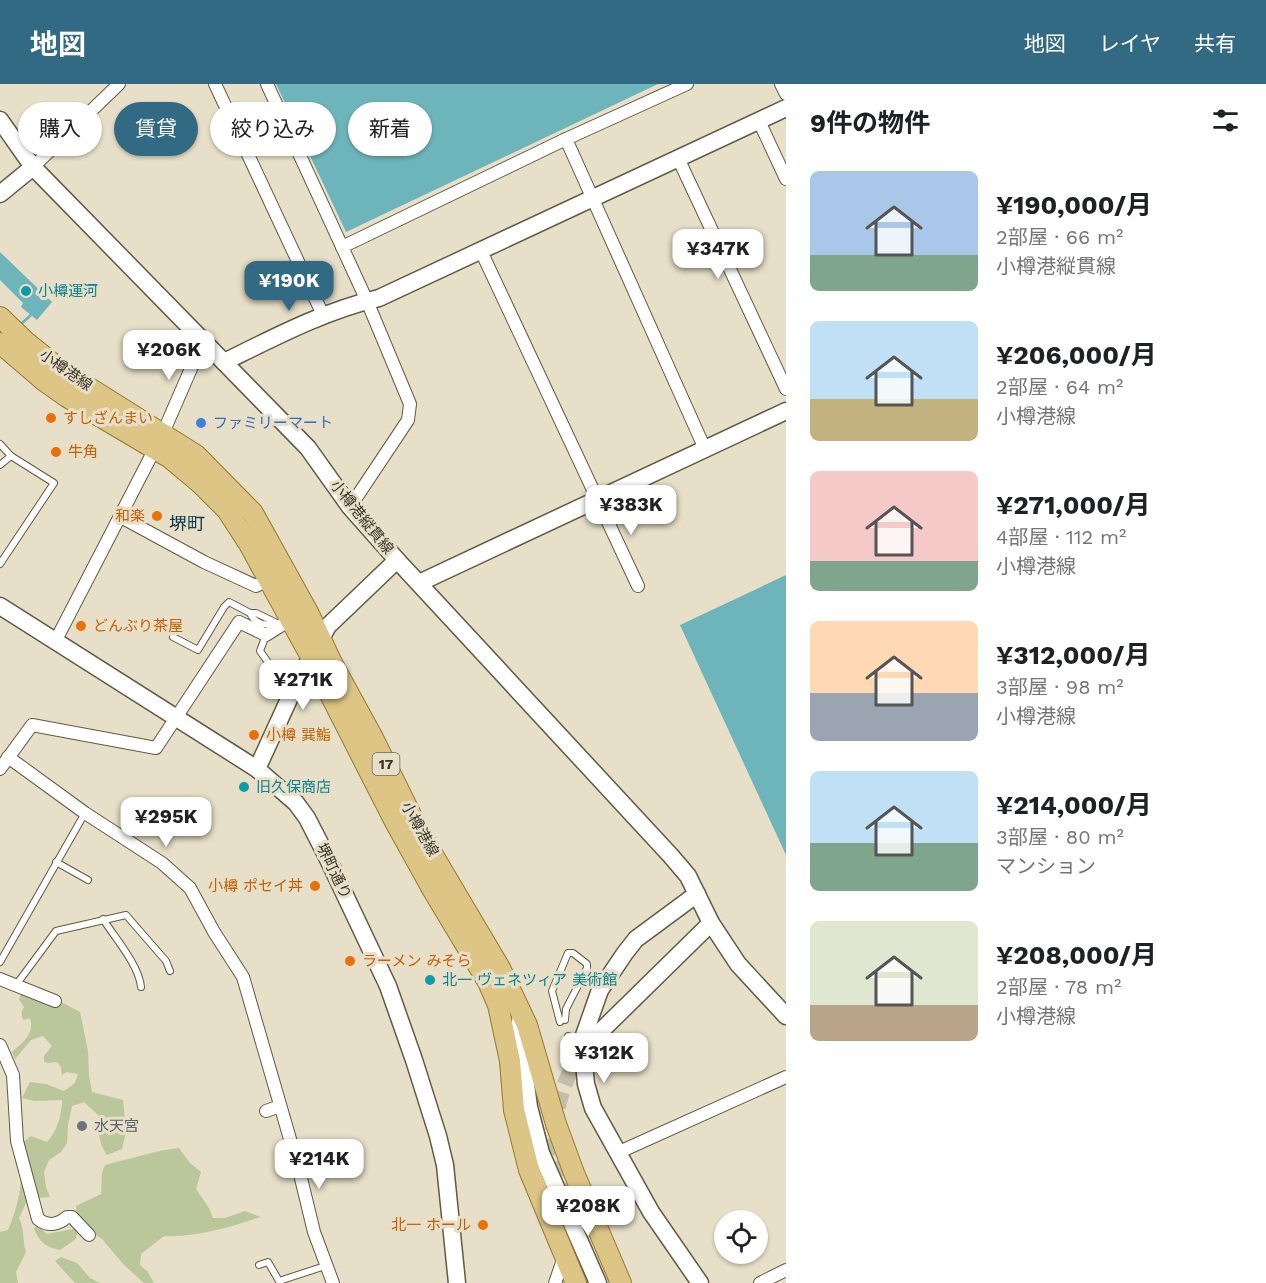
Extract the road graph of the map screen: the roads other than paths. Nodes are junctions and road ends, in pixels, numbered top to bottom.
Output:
1 (100, 84) edge
2 (119, 84) edge
3 (215, 84) edge
4 (267, 84) edge
5 (687, 84) edge
6 (781, 84) edge
7 (786, 94) edge
8 (106, 97) junction
9 (786, 108) edge
10 (0, 120) edge
11 (759, 121) junction
12 (566, 139) junction
13 (678, 158) junction
14 (33, 167) junction
15 (786, 179) edge
16 (0, 194) edge
17 (592, 199) junction
18 (342, 248) junction
19 (481, 251) junction
20 (367, 301) junction
21 (323, 315) junction
22 (2, 319) edge
23 (203, 342) junction
24 (8, 348) edge
25 (224, 362) junction
26 (786, 389) edge
27 (786, 411) edge
28 (159, 441) junction
29 (0, 444) edge
30 (705, 449) junction
31 (11, 456) junction
32 (0, 465) edge
33 (597, 500) junction
34 (350, 507) junction
35 (120, 517) junction
36 (397, 560) junction
37 (0, 564) edge
38 (268, 580) junction
39 (419, 583) junction
40 (638, 586) dead end
41 (0, 606) edge
42 (285, 622) junction
43 (266, 635) junction
44 (173, 637) dead end
45 (321, 638) junction
46 (56, 640) junction
47 (310, 657) junction
48 (295, 686) junction
49 (176, 719) junction
50 (8, 757) junction
51 (0, 769) edge
52 (257, 769) junction
53 (85, 813) junction
54 (56, 862) junction
55 (88, 880) dead end
56 (697, 894) junction
57 (103, 919) junction
58 (711, 923) junction
59 (0, 962) edge
60 (170, 971) dead end
61 (0, 979) edge
62 (16, 985) junction
63 (141, 987) dead end
64 (55, 1001) dead end
65 (521, 1012) junction
66 (786, 1016) edge
67 (563, 1021) joint
68 (601, 1031) tunnel mouth
69 (0, 1045) edge
70 (786, 1077) edge
71 (280, 1106) junction
72 (266, 1111) dead end
73 (617, 1153) junction
74 (571, 1197) tunnel mouth
75 (555, 1204) tunnel mouth
76 (89, 1235) dead end
77 (564, 1257) junction
78 (259, 1264) dead end
79 (325, 1266) junction
80 (786, 1270) edge
81 (333, 1283) edge
82 (457, 1283) edge
83 (555, 1283) edge
84 (576, 1283) edge
85 (589, 1283) edge
86 (598, 1283) edge
87 (608, 1283) edge
88 (621, 1283) edge
89 (700, 1283) edge
90 (760, 1283) edge

1 - 8 street
2 - 8 street
3 - 21 street
4 - 18 street
5 - 12 street
6 - 7 street
8 - 14 street
9 - 11 street
10 - 14 street, 小樽港縦貫線
11 - 13 street
11 - 15 street
12 - 17 street
12 - 18 street
13 - 17 street
13 - 26 street
14 - 16 street
14 - 23 street, 小樽港縦貫線
17 - 19 street
17 - 30 street
18 - 20 street
19 - 20 street
19 - 33 street
20 - 21 street
20 - 34 street
21 - 25 street
22 - 24 main road, 小樽港線 / 17
23 - 25 street, 小樽港縦貫線
23 - 28 street
24 - 28 main road, 小樽港線 / 17
25 - 34 street, 小樽港縦貫線
27 - 30 street
28 - 35 street
28 - 38 main road, 小樽港線 / 17
28 - 45 main road, 小樽港線 / 17
29 - 31 lane
30 - 33 street
31 - 32 lane
31 - 37 lane
33 - 39 street
33 - 40 street
34 - 36 street, 小樽港縦貫線
35 - 38 street
35 - 46 street
36 - 39 street, 小樽港縦貫線
36 - 45 street
38 - 42 main road, 小樽港線 / 17
39 - 56 street, 小樽港縦貫線
41 - 46 street, 堺町通り
42 - 43 street
42 - 44 lane
42 - 47 main road, 小樽港線 / 17
43 - 48 lane
43 - 49 street
45 - 47 street
45 - 65 main road, 小樽港線 / 17
46 - 49 street, 堺町通り
47 - 48 street
47 - 77 main road, 小樽港線 / 17
48 - 52 street
49 - 50 street
49 - 52 street, 堺町通り
50 - 51 street
50 - 53 street
52 - 82 street, 堺町通り
53 - 54 lane
53 - 71 street
54 - 55 lane
54 - 59 lane
56 - 58 street, 小樽港縦貫線
56 - 73 street
57 - 60 lane
57 - 62 lane
57 - 63 lane
58 - 66 street, 小樽港縦貫線
58 - 68 street
61 - 62 street
62 - 64 street
65 - 86 street
65 - 88 main road, 小樽港線 / 17
67 - 67 lane
69 - 76 street
70 - 73 street
71 - 72 street
71 - 79 street
73 - 89 street
74 - 87 street
75 - 85 street
77 - 83 street
77 - 84 main road, 小樽港線 / 17
78 - 79 lane
79 - 81 street
80 - 90 street

